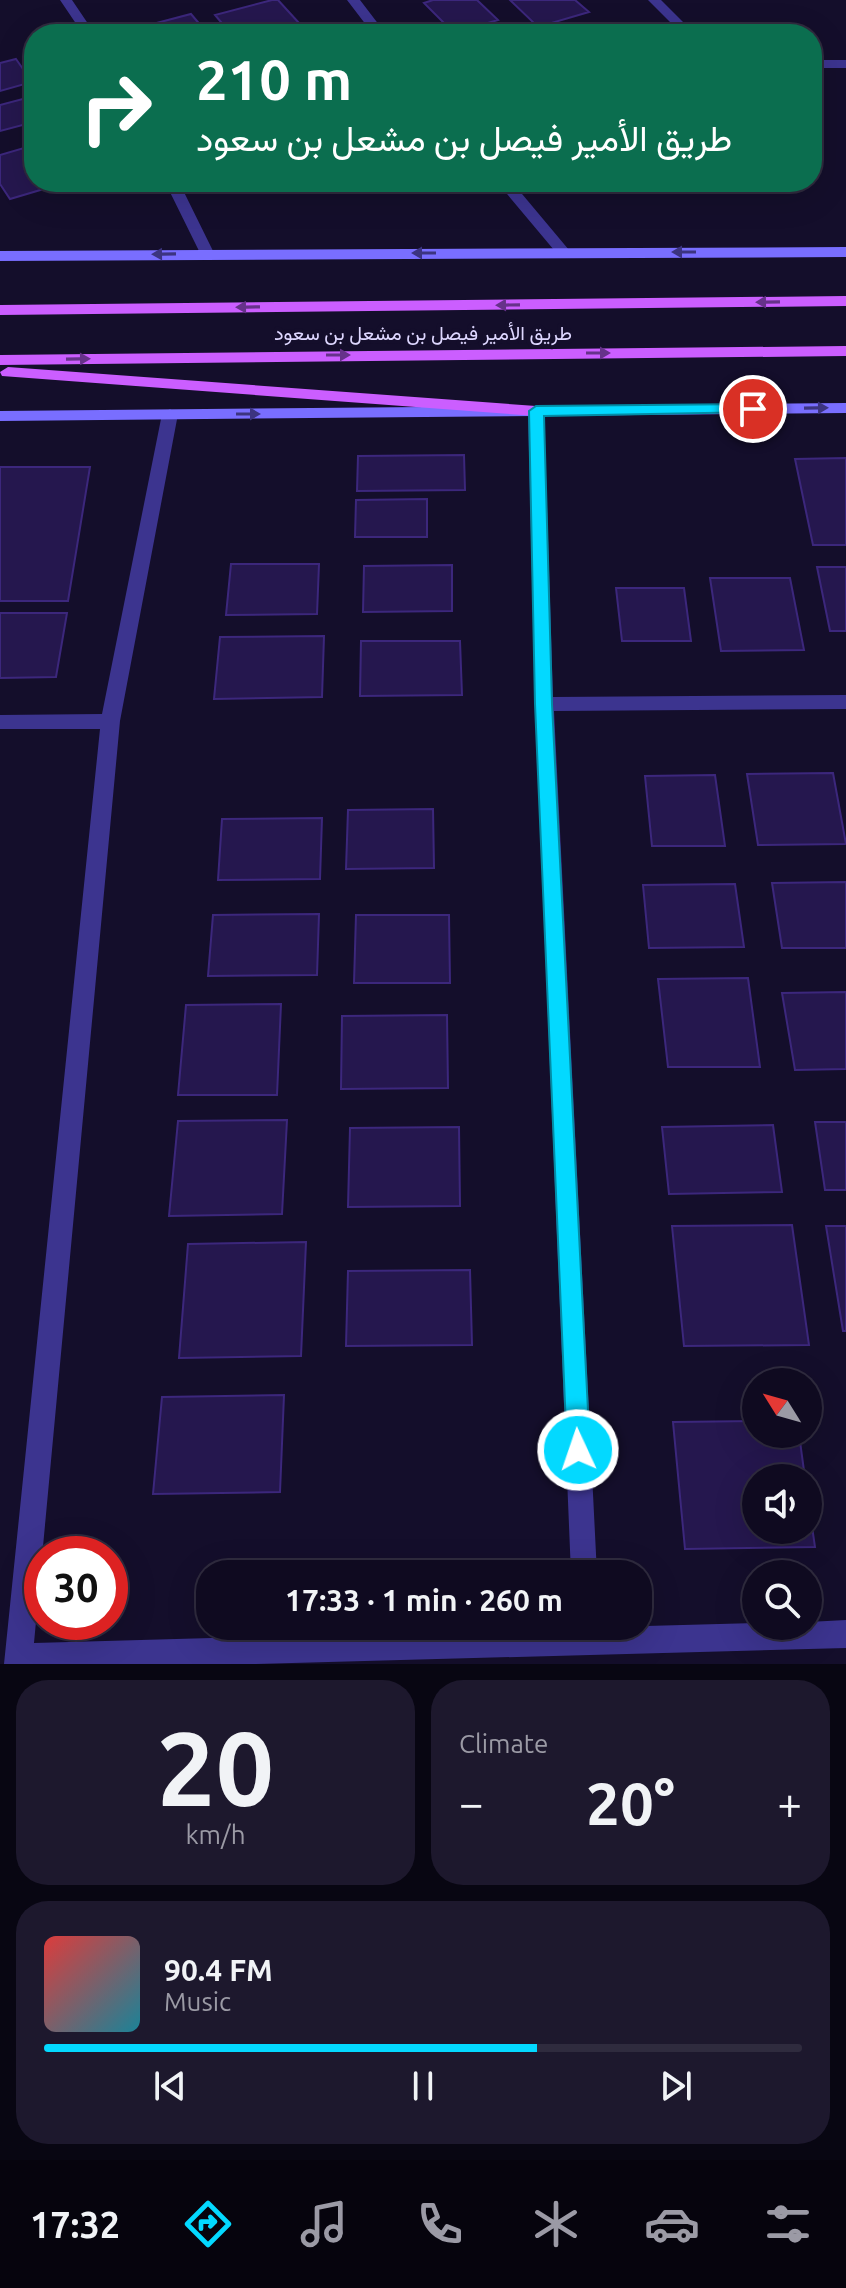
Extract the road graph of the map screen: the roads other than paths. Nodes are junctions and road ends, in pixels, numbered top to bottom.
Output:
1 (66, 0) edge
2 (353, 0) edge
3 (654, 0) edge
4 (82, 24) edge
5 (372, 24) edge
6 (679, 24) edge
7 (822, 64) edge
8 (846, 64) edge
9 (177, 192) edge
10 (512, 192) edge
11 (846, 252) edge
12 (207, 253) junction
13 (564, 253) junction
14 (0, 256) edge
15 (846, 301) edge
16 (0, 310) edge
17 (846, 351) edge
18 (0, 360) edge
19 (0, 371) edge
20 (846, 408) edge
21 (536, 411) junction
22 (170, 414) junction
23 (0, 416) edge
24 (846, 702) edge
25 (544, 704) junction
26 (110, 721) junction
27 (0, 722) edge
28 (583, 1560) edge
29 (652, 1633) edge
30 (846, 1634) edge
31 (424, 1640) edge
32 (18, 1660) edge

1 - 4 street
2 - 5 street
3 - 6 street
7 - 8 street
9 - 12 street
10 - 13 street
11 -> 13 main road
13 -> 12 main road
12 -> 14 main road
15 -> 16 main road, طريق الأمير فيصل بن مشعل بن سعود
18 -> 17 main road, طريق الأمير فيصل بن مشعل بن سعود
19 - 21 main road
21 -> 20 main road
22 -> 21 main road
21 - 25 street
22 - 23 main road
22 - 26 street
24 - 25 street
25 - 28 street
26 - 27 street
26 - 32 street
29 - 30 street
31 - 32 street

